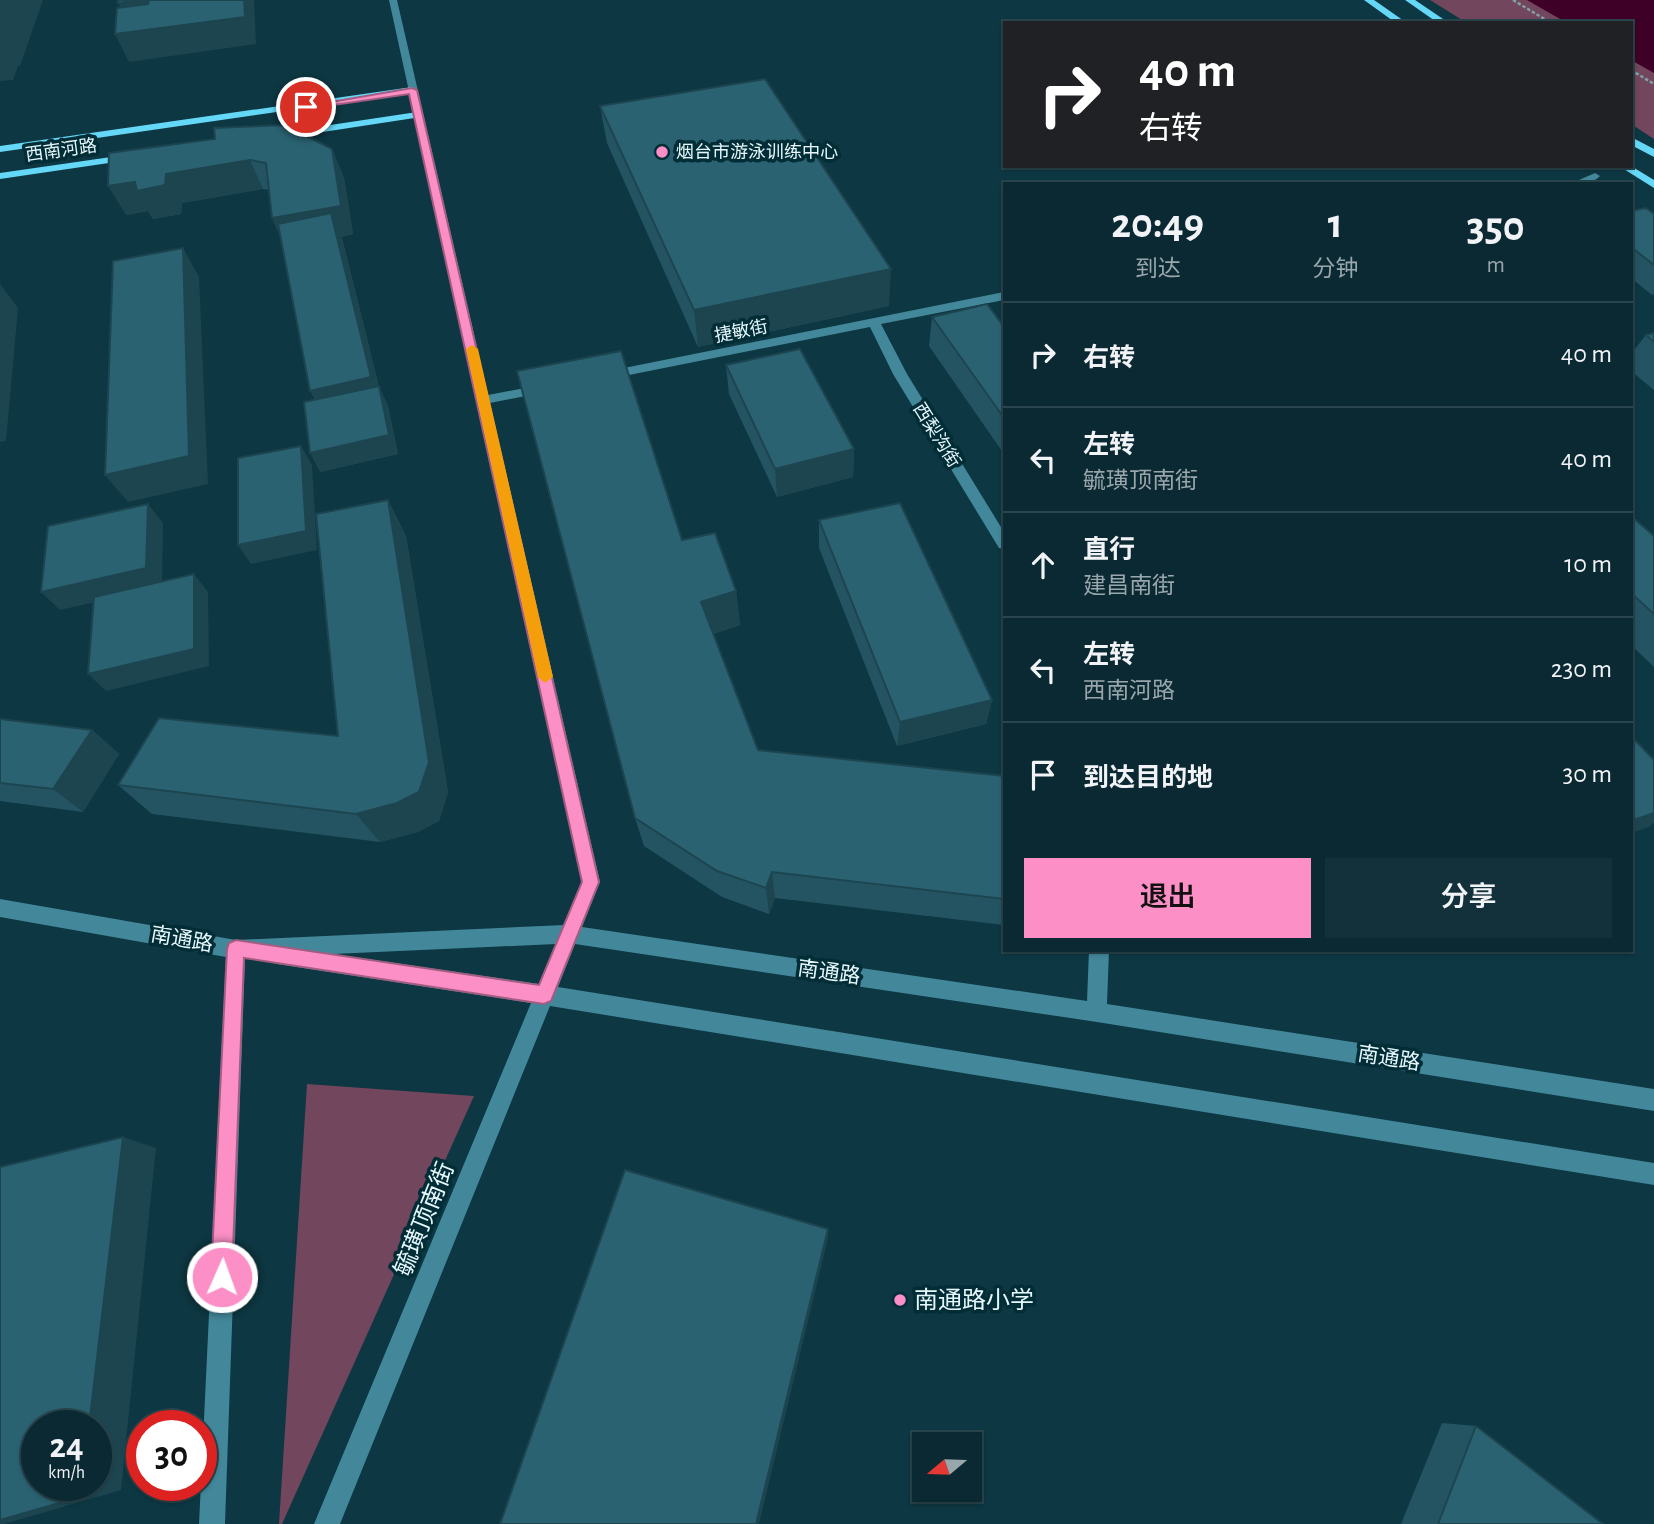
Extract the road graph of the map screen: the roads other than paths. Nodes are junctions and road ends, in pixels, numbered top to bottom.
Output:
1 (393, 0) edge
2 (1368, 0) edge
3 (1409, 0) edge
4 (1400, 21) edge
5 (1442, 21) edge
6 (412, 90) junction
7 (417, 115) junction
8 (269, 137) edge
9 (1633, 141) edge
10 (0, 149) edge
11 (1654, 154) edge
12 (148, 155) edge
13 (1627, 168) edge
14 (0, 176) edge
15 (1595, 176) dead end
16 (1580, 182) edge
17 (1654, 186) edge
18 (1003, 296) edge
19 (874, 323) junction
20 (592, 379) edge
21 (565, 384) edge
22 (484, 400) junction
23 (1003, 542) edge
24 (0, 908) edge
25 (569, 934) junction
26 (236, 949) junction
27 (1099, 952) edge
28 (544, 995) junction
29 (1097, 1012) junction
30 (1654, 1100) edge
31 (1654, 1174) edge
32 (212, 1524) edge
33 (327, 1524) edge

1 - 6 street, 毓璜顶南街
2 - 4 main road
3 - 5 main road
6 - 7 street, 毓璜顶南街
6 - 10 main road, 西南河路
7 - 8 main road
7 - 22 street, 毓璜顶南街
9 - 11 main road
12 - 14 main road, 西南河路
13 - 17 main road
15 - 16 street
18 - 19 street, 捷敏街
19 - 20 street, 捷敏街
19 - 23 street, 西梨沟街
21 - 22 street
22 - 25 street, 毓璜顶南街
24 - 26 street, 南通路
25 - 26 street, 南通路
25 - 28 street, 毓璜顶南街
25 - 29 street, 南通路
26 - 28 street
26 - 32 street
27 - 29 street
28 - 31 street
28 - 33 street, 毓璜顶南街
29 - 30 street, 南通路

